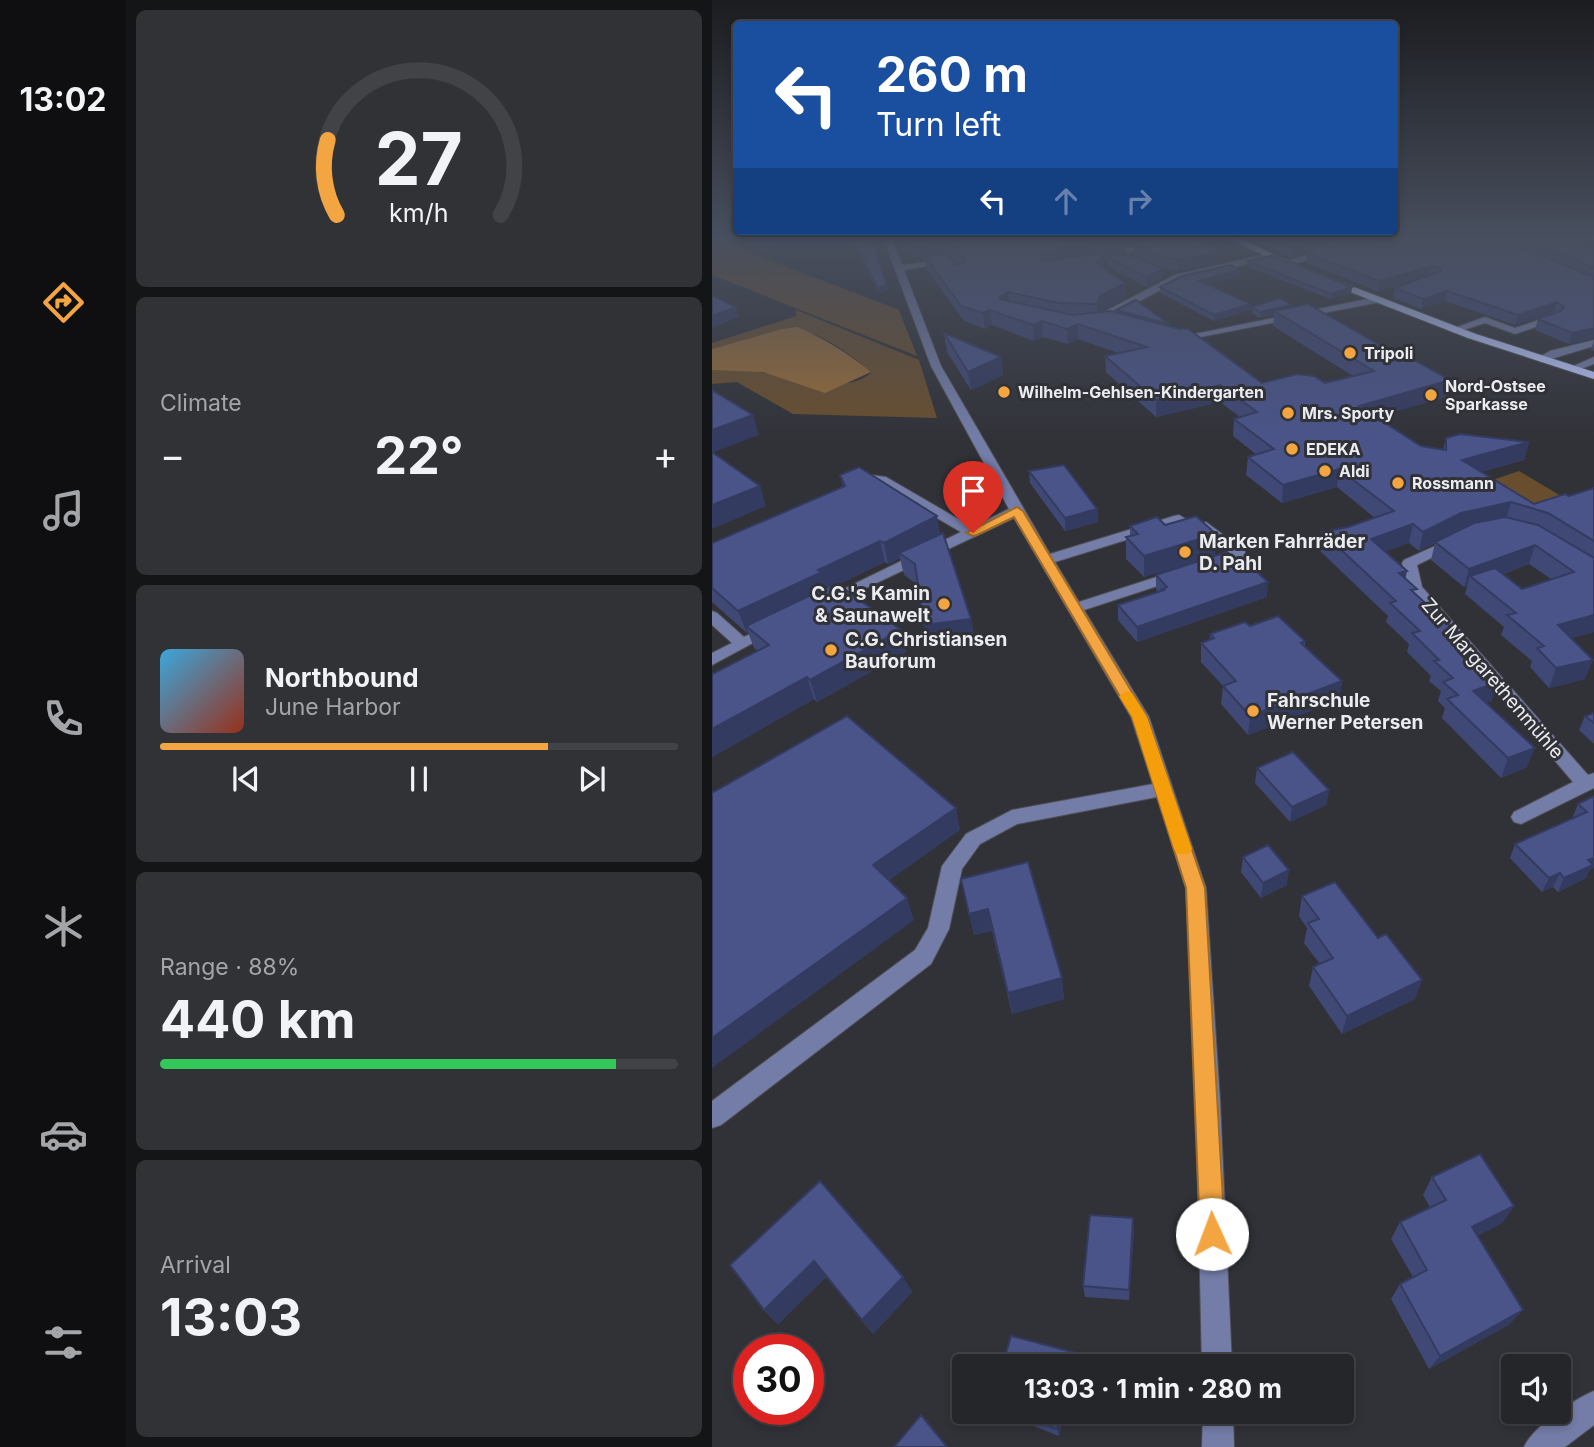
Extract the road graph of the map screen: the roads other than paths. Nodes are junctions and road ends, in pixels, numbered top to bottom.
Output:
1 (913, 305) edge
2 (1125, 305) edge
3 (1348, 305) edge
4 (1389, 305) edge
5 (1553, 318) edge
6 (1122, 326) edge
7 (1454, 330) junction
8 (1529, 335) dead end
9 (1169, 338) edge
10 (1594, 343) edge
11 (1494, 344) junction
12 (1541, 359) junction
13 (1594, 360) edge
14 (1572, 369) junction
15 (1594, 376) edge
16 (848, 486) edge
17 (1017, 511) junction
18 (1179, 520) edge
19 (1206, 526) edge
20 (973, 533) junction
21 (1470, 536) edge
22 (1046, 560) junction
23 (816, 607) edge
24 (1074, 608) junction
25 (712, 616) edge
26 (791, 619) edge
27 (742, 644) junction
28 (712, 660) edge
29 (1589, 782) edge
30 (1164, 789) junction
31 (1520, 817) dead end
32 (712, 1116) edge
33 (1217, 1354) edge
34 (1594, 1406) edge
35 (1218, 1424) edge
36 (1218, 1447) edge
37 (1540, 1447) edge

1 - 17 street
2 - 6 street
3 - 9 street
4 - 7 main road
5 - 7 street
7 - 11 main road
8 - 11 street
10 - 12 street
11 - 12 main road
12 - 14 main road
13 - 14 street
14 - 15 main road
16 - 20 street
17 - 20 street
17 - 22 street
18 - 22 street
19 - 24 street
20 - 23 street
21 - 29 street, Zur Margarethenmühle
22 - 24 street
24 - 30 street
25 - 27 street
26 - 27 street
27 - 28 street
29 - 31 street
30 - 32 street
30 - 33 street
34 - 37 street
35 - 36 street

